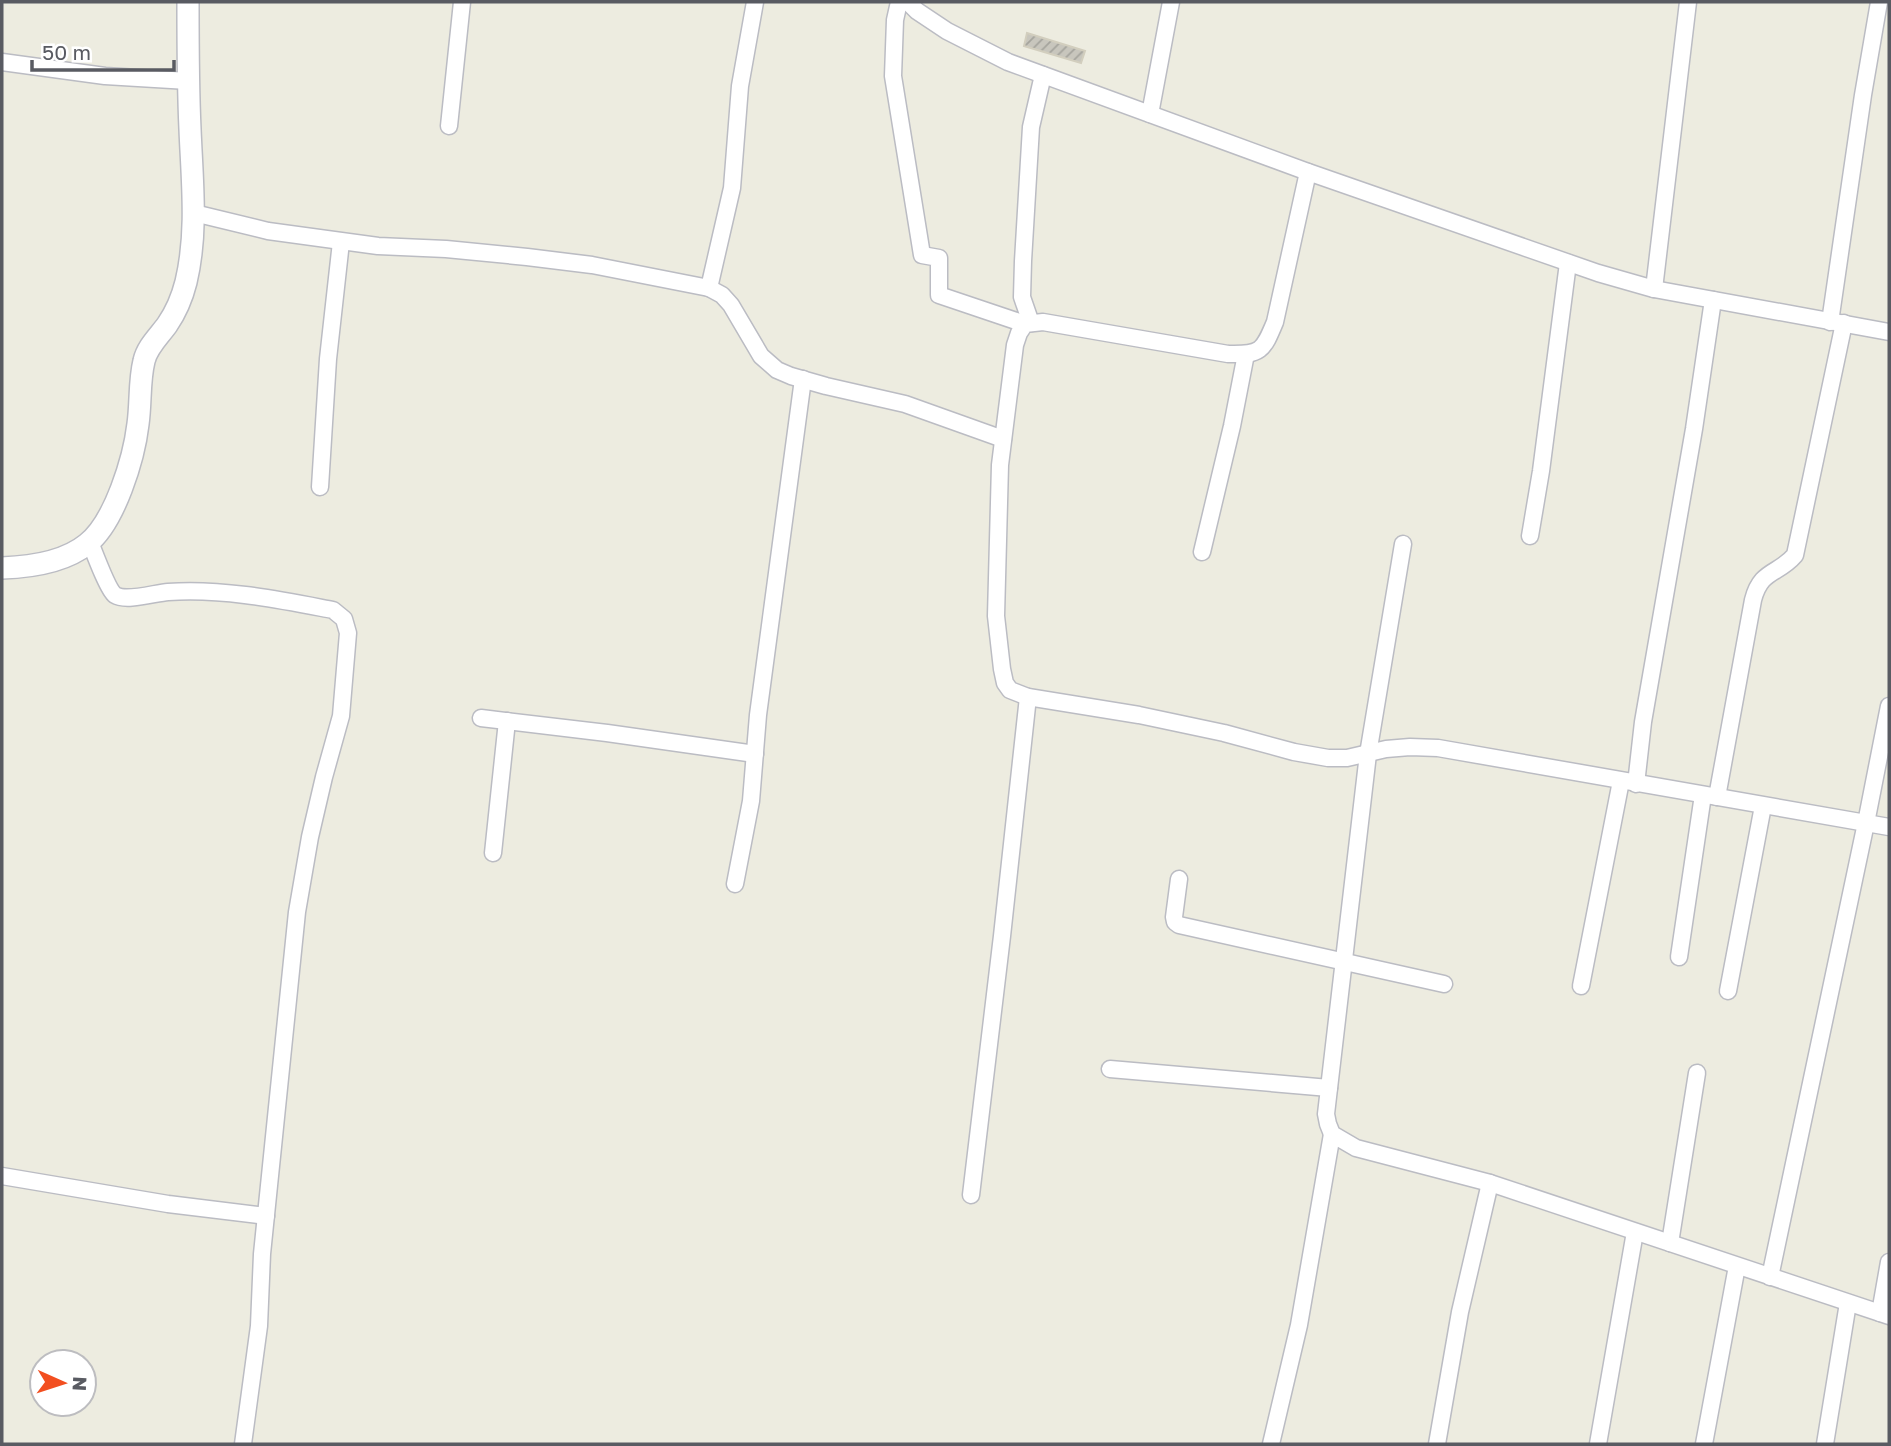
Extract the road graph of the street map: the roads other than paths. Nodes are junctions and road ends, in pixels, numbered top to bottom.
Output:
1 (188, 2) edge
2 (462, 2) edge
3 (755, 2) edge
4 (900, 2) edge
5 (908, 2) edge
6 (1171, 2) edge
7 (1688, 2) edge
8 (1879, 2) edge
9 (2, 62) edge
10 (1043, 75) junction
11 (188, 80) junction
12 (1150, 114) junction
13 (449, 126) dead end
14 (1308, 172) junction
15 (194, 213) junction
16 (341, 242) junction
17 (1568, 263) junction
18 (709, 288) junction
19 (1654, 289) junction
20 (1713, 300) junction
21 (1028, 323) junction
22 (1837, 323) junction
23 (1889, 332) edge
24 (1247, 354) junction
25 (803, 379) junction
26 (1003, 439) junction
27 (320, 487) dead end
28 (1530, 536) dead end
29 (1403, 544) dead end
30 (92, 548) junction
31 (1202, 552) dead end
32 (2, 568) edge
33 (1028, 698) junction
34 (1889, 706) edge
35 (481, 718) dead end
36 (507, 721) junction
37 (755, 754) junction
38 (1368, 754) junction
39 (1629, 782) junction
40 (1710, 796) junction
41 (1763, 806) junction
42 (1866, 823) junction
43 (1889, 827) edge
44 (493, 853) dead end
45 (1179, 879) dead end
46 (735, 884) dead end
47 (1679, 957) dead end
48 (1344, 962) junction
49 (1444, 984) dead end
50 (1581, 986) dead end
51 (1728, 991) dead end
52 (1110, 1069) dead end
53 (1698, 1073) dead end
54 (1329, 1088) junction
55 (1332, 1134) junction
56 (2, 1176) edge
57 (1490, 1183) junction
58 (971, 1195) dead end
59 (266, 1216) junction
60 (1635, 1231) junction
61 (1670, 1243) junction
62 (1889, 1262) edge
63 (1737, 1266) junction
64 (1770, 1277) junction
65 (1849, 1303) junction
66 (1884, 1315) edge
67 (243, 1444) edge
68 (1271, 1444) edge
69 (1437, 1444) edge
70 (1598, 1444) edge
71 (1704, 1444) edge
72 (1825, 1444) edge

1 - 11 street
2 - 13 street
3 - 18 street
4 - 21 street
5 - 10 street
6 - 12 street
7 - 19 street
8 - 22 street
9 - 11 street
10 - 12 street
10 - 21 street
11 - 15 street
12 - 14 street
14 - 17 street
14 - 24 street
15 - 16 street
15 - 30 street
16 - 18 street
16 - 27 street
17 - 19 street
17 - 28 street
18 - 25 street
19 - 20 street
20 - 22 street
20 - 39 street
21 - 24 street
21 - 26 street
22 - 23 street
22 - 40 street
24 - 31 street
25 - 26 street
25 - 37 street
26 - 33 street
29 - 38 street
30 - 32 street
30 - 59 street
33 - 38 street
33 - 58 street
34 - 42 street
35 - 36 street
36 - 37 street
36 - 44 street
37 - 46 street
38 - 39 street
38 - 48 street
39 - 40 street
39 - 50 street
40 - 41 street
40 - 47 street
41 - 42 street
41 - 51 street
42 - 43 street
42 - 64 street
45 - 48 street
48 - 49 street
48 - 54 street
52 - 54 street
53 - 61 street
54 - 55 street
55 - 57 street
55 - 68 street
56 - 59 street
57 - 60 street
57 - 69 street
59 - 67 street
60 - 61 street
60 - 70 street
61 - 63 street
62 - 66 street
63 - 64 street
63 - 71 street
64 - 65 street
65 - 66 street
65 - 72 street

